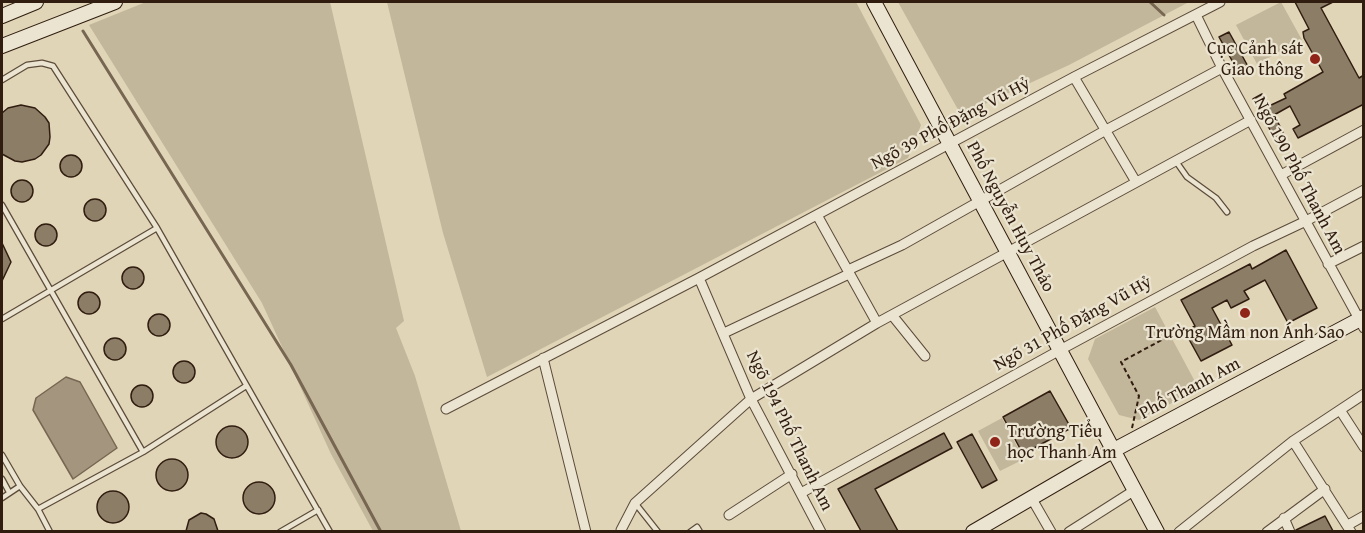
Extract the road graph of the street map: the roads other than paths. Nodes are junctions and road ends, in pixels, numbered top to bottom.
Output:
1 (36, 2) edge
2 (115, 2) edge
3 (874, 2) edge
4 (1220, 2) edge
5 (1196, 15) junction
6 (2, 16) edge
7 (2, 46) edge
8 (1222, 68) junction
9 (1074, 77) junction
10 (2, 80) edge
11 (1251, 120) junction
12 (1364, 129) edge
13 (1106, 130) junction
14 (950, 144) junction
15 (1175, 160) junction
16 (1281, 176) junction
17 (1136, 182) junction
18 (1364, 190) edge
19 (981, 201) junction
20 (2, 205) edge
21 (1227, 212) dead end
22 (817, 215) junction
23 (1306, 221) junction
24 (157, 228) junction
25 (1364, 246) edge
26 (1008, 252) junction
27 (1328, 264) junction
28 (848, 272) junction
29 (699, 278) junction
30 (51, 291) junction
31 (892, 315) junction
32 (2, 319) edge
33 (1362, 321) edge
34 (877, 323) junction
35 (724, 333) junction
36 (1060, 350) junction
37 (925, 356) dead end
38 (543, 358) junction
39 (246, 386) junction
40 (1364, 394) edge
41 (751, 399) junction
42 (446, 409) dead end
43 (1340, 410) junction
44 (1293, 441) junction
45 (1364, 447) edge
46 (1114, 450) junction
47 (143, 452) junction
48 (2, 455) edge
49 (792, 474) junction
50 (2, 479) edge
51 (20, 486) junction
52 (1325, 489) junction
53 (1135, 490) junction
54 (9, 492) junction
55 (801, 493) junction
56 (2, 498) edge
57 (1032, 499) junction
58 (635, 503) junction
59 (38, 509) junction
60 (318, 510) junction
61 (729, 515) dead end
62 (1364, 516) edge
63 (1284, 518) junction
64 (1350, 528) edge
65 (51, 531) edge
66 (280, 531) edge
67 (330, 531) edge
68 (586, 531) edge
69 (618, 531) edge
70 (658, 531) edge
71 (690, 531) edge
72 (700, 531) edge
73 (821, 531) edge
74 (973, 531) edge
75 (1051, 531) edge
76 (1069, 531) edge
77 (1158, 531) edge
78 (1179, 531) edge
79 (1267, 531) edge
80 (1290, 531) edge

1 - 6 street
2 - 7 street
3 - 14 street, Phố Nguyễn Huy Thảo
4 - 5 street, Ngõ 39 Phố Đặng Vũ Hỷ
5 - 8 street, Ngõ 190 Phố Thanh Am
5 - 9 street, Ngõ 39 Phố Đặng Vũ Hỷ
8 - 11 street, Ngõ 190 Phố Thanh Am
8 - 13 street
9 - 13 street
9 - 14 street, Ngõ 39 Phố Đặng Vũ Hỷ
10 - 24 lane
11 - 15 street
11 - 16 street, Ngõ 190 Phố Thanh Am
12 - 16 street
13 - 17 street
13 - 19 street
14 - 19 street, Phố Nguyễn Huy Thảo
14 - 22 street, Ngõ 39 Phố Đặng Vũ Hỷ
15 - 17 street
15 - 21 lane
16 - 23 street, Ngõ 190 Phố Thanh Am
17 - 26 street
18 - 23 street, Ngõ 31 Phố Đặng Vũ Hỷ
19 - 26 street, Phố Nguyễn Huy Thảo
19 - 28 street
20 - 30 lane
22 - 28 street
22 - 29 street, Ngõ 39 Phố Đặng Vũ Hỷ
23 - 27 street, Ngõ 190 Phố Thanh Am
23 - 36 street, Ngõ 31 Phố Đặng Vũ Hỷ
24 - 30 lane
24 - 39 lane
25 - 27 street
26 - 31 street
26 - 36 street, Phố Nguyễn Huy Thảo
27 - 33 street, Ngõ 190 Phố Thanh Am
28 - 34 street
28 - 35 street
29 - 35 street, Ngõ 194 Phố Thanh Am
29 - 38 street, Ngõ 39 Phố Đặng Vũ Hỷ
30 - 32 lane
30 - 47 lane
31 - 34 street
31 - 37 street
33 - 46 street, Phố Thanh Am
34 - 41 street
35 - 41 street, Ngõ 194 Phố Thanh Am
36 - 46 street, Phố Nguyễn Huy Thảo
36 - 55 street, Ngõ 31 Phố Đặng Vũ Hỷ
38 - 42 street, Ngõ 39 Phố Đặng Vũ Hỷ
38 - 68 street
39 - 47 lane
39 - 60 lane
40 - 43 street
41 - 49 street, Ngõ 194 Phố Thanh Am
41 - 58 street
43 - 44 street
43 - 45 street
44 - 52 street
44 - 78 street
46 - 53 street, Phố Nguyễn Huy Thảo
46 - 57 street, Phố Thanh Am
47 - 59 lane
48 - 51 lane
49 - 55 street, Ngõ 194 Phố Thanh Am
49 - 61 street
50 - 54 lane
51 - 54 lane
51 - 59 lane
52 - 63 street
52 - 64 street
53 - 76 street
53 - 77 street, Phố Nguyễn Huy Thảo
54 - 56 lane
55 - 73 street, Ngõ 194 Phố Thanh Am
57 - 74 street, Phố Thanh Am
57 - 75 street
58 - 69 street
58 - 70 lane
59 - 65 lane
60 - 66 lane
60 - 67 lane
62 - 64 street
63 - 79 street
63 - 80 street
71 - 72 lane

